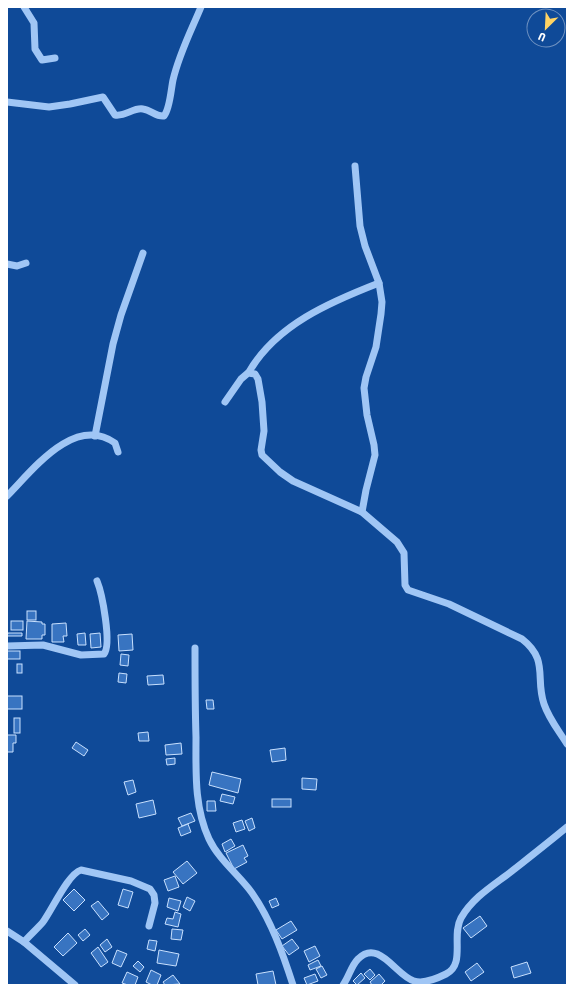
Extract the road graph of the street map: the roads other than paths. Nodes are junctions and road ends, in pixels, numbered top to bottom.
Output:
1 (24, 7) edge
2 (201, 7) edge
3 (55, 58) dead end
4 (7, 102) edge
5 (355, 166) dead end
6 (143, 253) dead end
7 (26, 263) dead end
8 (7, 264) edge
9 (379, 283) junction
10 (249, 372) junction
11 (225, 402) dead end
12 (94, 436) junction
13 (118, 452) dead end
14 (7, 496) edge
15 (362, 512) junction
16 (96, 581) dead end
17 (7, 646) edge
18 (195, 648) dead end
19 (567, 744) edge
20 (567, 827) edge
21 (149, 926) dead end
22 (7, 931) edge
23 (24, 942) junction
24 (75, 985) edge
25 (293, 985) edge
26 (343, 985) edge

1 - 3 street
2 - 4 street
5 - 9 street
6 - 12 street
7 - 8 street
9 - 10 street
9 - 15 street
10 - 11 street
10 - 15 street
12 - 13 street
12 - 14 street
15 - 19 street
16 - 17 street
18 - 25 street
20 - 26 street
21 - 23 street
22 - 23 street
23 - 24 street

